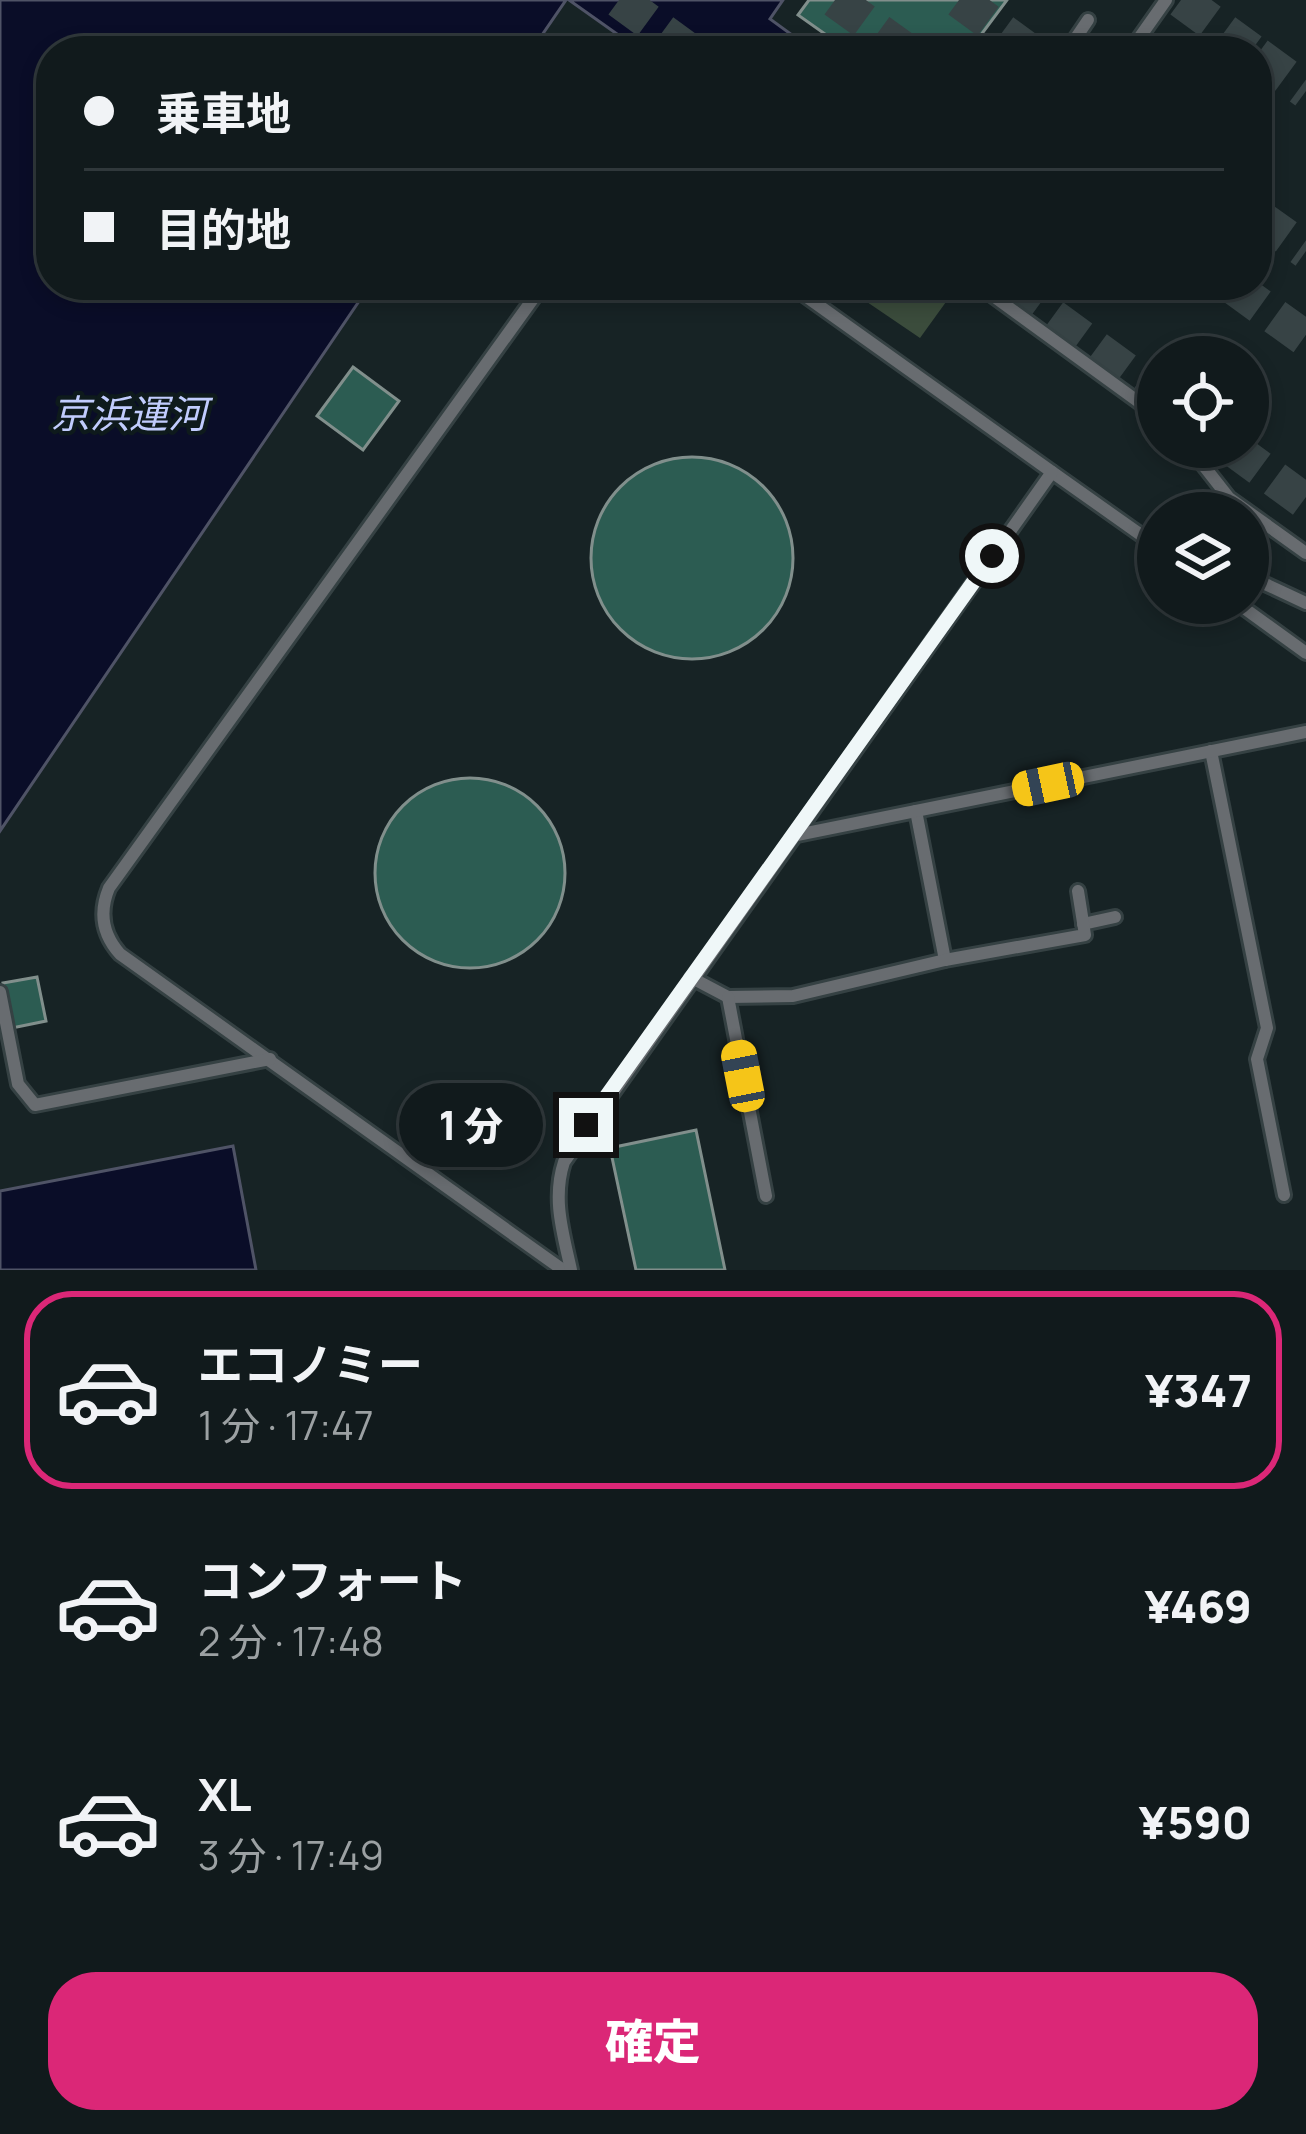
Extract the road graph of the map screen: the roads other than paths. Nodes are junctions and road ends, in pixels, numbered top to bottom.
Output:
1 (1166, 0) edge
2 (1088, 20) dead end
3 (1077, 36) edge
4 (1141, 36) edge
5 (532, 300) edge
6 (811, 300) edge
7 (999, 300) edge
8 (1137, 401) edge
9 (1206, 468) edge
10 (1052, 472) junction
11 (1137, 532) edge
12 (1306, 553) edge
13 (1269, 586) edge
14 (1306, 604) edge
15 (1267, 624) edge
16 (1306, 652) edge
17 (1306, 732) edge
18 (1211, 751) junction
19 (916, 811) junction
20 (795, 835) junction
21 (1078, 891) dead end
22 (1115, 917) dead end
23 (1083, 924) junction
24 (945, 960) junction
25 (692, 978) junction
26 (0, 992) edge
27 (728, 997) junction
28 (270, 1059) junction
29 (1284, 1195) dead end
30 (766, 1196) dead end
31 (567, 1270) edge

1 - 4 lane
2 - 3 lane
5 - 28 lane
6 - 10 lane
7 - 8 lane
9 - 12 lane
10 - 11 lane
10 - 20 lane
13 - 14 lane
15 - 16 lane
17 - 18 lane
18 - 19 lane
18 - 29 lane
19 - 20 lane
19 - 24 lane
20 - 25 lane
21 - 23 lane
22 - 23 lane
23 - 24 lane
24 - 27 lane
25 - 27 lane
25 - 31 lane
26 - 28 lane
27 - 30 lane
28 - 31 lane

